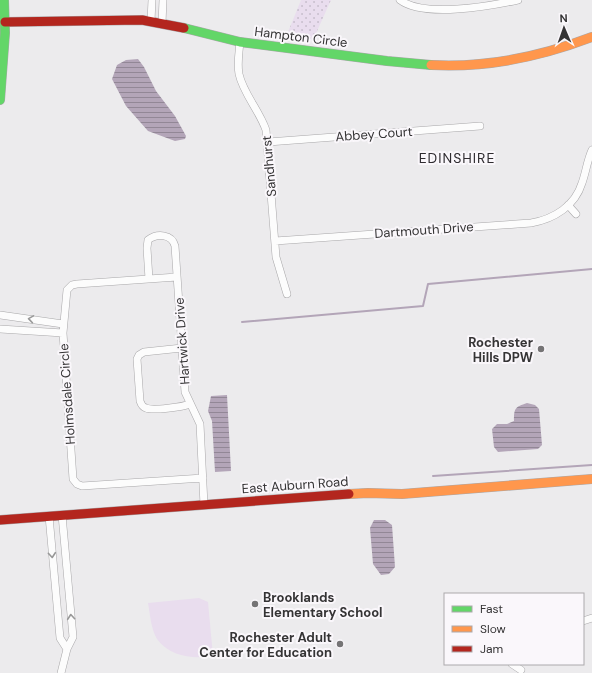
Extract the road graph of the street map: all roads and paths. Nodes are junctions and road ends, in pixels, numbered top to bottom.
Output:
1 (4, 0) edge
2 (152, 0) edge
3 (163, 0) edge
4 (400, 0) edge
5 (518, 0) edge
6 (151, 21) junction
7 (5, 22) junction
8 (162, 23) junction
9 (592, 37) edge
10 (240, 42) junction
11 (0, 100) edge
12 (480, 126) dead end
13 (268, 142) junction
14 (592, 150) edge
15 (568, 205) junction
16 (576, 214) dead end
17 (275, 241) junction
18 (177, 277) junction
19 (149, 279) junction
20 (287, 294) dead end
21 (0, 315) edge
22 (63, 324) junction
23 (0, 329) edge
24 (63, 333) junction
25 (182, 348) junction
26 (190, 404) junction
27 (203, 478) junction
28 (592, 479) edge
29 (204, 505) junction
30 (62, 515) junction
31 (49, 516) junction
32 (0, 517) edge
33 (69, 596) junction
34 (56, 597) junction
35 (67, 649) junction
36 (61, 673) edge

1 - 7 street
2 - 6 street
3 - 8 street
4 - 5 street
6 - 7 street, Hampton Circle
6 - 8 street, Hampton Circle
7 - 11 street
8 - 10 street, Hampton Circle
9 - 10 street, Hampton Circle
10 - 13 street, Sandhurst
12 - 13 street, Abbey Court
13 - 17 street, Sandhurst
14 - 15 street, Dartmouth Drive
15 - 16 street
15 - 17 street, Dartmouth Drive
17 - 20 street, Sandhurst
18 - 19 street, Holmsdale Circle
18 - 19 street, Hartwick Drive
18 - 25 street, Hartwick Drive
19 - 22 street, Holmsdale Circle
22 -> 21 street
22 - 24 street, Holmsdale Circle
23 - 24 street
24 - 27 street, Holmsdale Circle
25 - 26 street, Hartwick Drive
25 - 26 street
26 - 27 street, Hartwick Drive
27 - 29 street, Hartwick Drive
28 - 29 street, East Auburn Road
29 - 30 street, East Auburn Road
30 - 31 street, East Auburn Road
30 - 33 street
31 - 32 street, East Auburn Road
31 -> 34 street
33 - 34 street
35 -> 33 street
34 - 35 street
35 - 36 street

